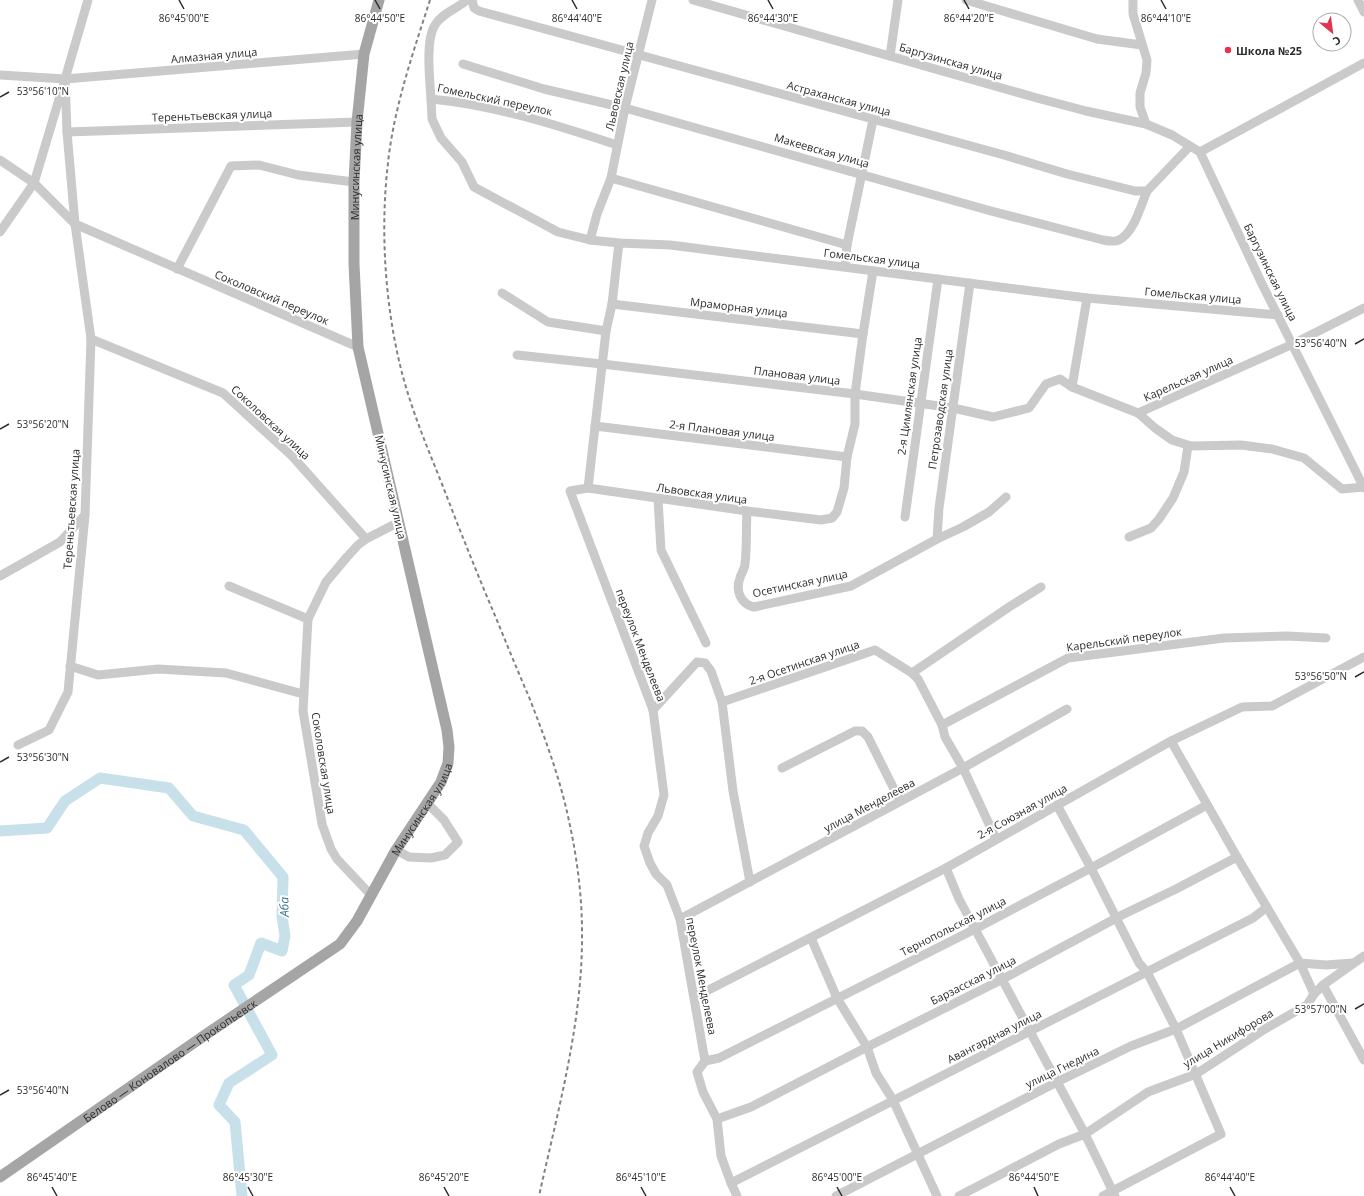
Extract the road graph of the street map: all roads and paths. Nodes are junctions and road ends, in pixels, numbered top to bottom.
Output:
1 (88, 0) edge
2 (376, 0) edge
3 (467, 0) edge
4 (472, 0) edge
5 (652, 0) edge
6 (692, 0) edge
7 (898, 0) edge
8 (966, 0) edge
9 (1133, 0) edge
10 (1358, 0) edge
11 (1364, 12) edge
12 (1142, 45) junction
13 (364, 54) junction
14 (638, 54) junction
15 (890, 56) junction
16 (1364, 63) edge
17 (463, 64) dead end
18 (0, 75) edge
19 (65, 79) junction
20 (431, 100) junction
21 (626, 108) junction
22 (873, 120) junction
23 (357, 122) junction
24 (1146, 124) junction
25 (67, 132) junction
26 (617, 145) junction
27 (1190, 146) junction
28 (1200, 152) junction
29 (0, 160) edge
30 (863, 174) junction
31 (611, 178) junction
32 (354, 182) junction
33 (34, 183) junction
34 (1147, 191) junction
35 (75, 224) junction
36 (0, 232) edge
37 (590, 240) junction
38 (619, 243) junction
39 (847, 245) junction
40 (845, 266) junction
41 (177, 269) junction
42 (873, 271) junction
43 (938, 279) junction
44 (970, 283) junction
45 (502, 293) dead end
46 (1087, 298) junction
47 (612, 304) junction
48 (1364, 308) edge
49 (1278, 315) junction
50 (606, 330) junction
51 (863, 334) junction
52 (91, 339) junction
53 (1293, 344) junction
54 (358, 347) junction
55 (517, 355) dead end
56 (602, 364) junction
57 (1072, 387) junction
58 (855, 394) junction
59 (920, 404) junction
60 (953, 408) junction
61 (1138, 413) junction
62 (594, 426) junction
63 (1188, 446) junction
64 (848, 457) junction
65 (588, 488) junction
66 (1364, 488) edge
67 (570, 491) joint
68 (1006, 497) dead end
69 (658, 499) junction
70 (747, 511) junction
71 (85, 515) junction
72 (905, 517) dead end
73 (399, 522) junction
74 (1129, 537) dead end
75 (366, 539) junction
76 (937, 539) junction
77 (0, 576) edge
78 (229, 586) dead end
79 (1042, 587) dead end
80 (308, 619) junction
81 (1326, 638) dead end
82 (706, 643) dead end
83 (1364, 657) edge
84 (70, 666) junction
85 (912, 673) junction
86 (303, 694) junction
87 (722, 702) junction
88 (1067, 709) dead end
89 (652, 710) junction
90 (942, 725) junction
91 (1171, 741) junction
92 (18, 745) dead end
93 (782, 768) dead end
94 (963, 768) junction
95 (427, 802) junction
96 (900, 802) junction
97 (1057, 805) junction
98 (1207, 805) junction
99 (996, 839) junction
100 (396, 850) junction
101 (1237, 857) junction
102 (946, 868) junction
103 (1091, 868) junction
104 (750, 882) junction
105 (370, 894) junction
106 (1267, 907) junction
107 (1116, 918) junction
108 (680, 919) junction
109 (975, 929) junction
110 (811, 938) junction
111 (340, 944) joint
112 (1364, 956) edge
113 (1300, 963) junction
114 (1353, 963) junction
115 (1147, 972) junction
116 (1001, 980) junction
117 (1323, 985) junction
118 (1314, 994) junction
119 (695, 997) junction
120 (837, 998) junction
121 (1176, 1029) junction
122 (1030, 1032) junction
123 (867, 1046) junction
124 (1364, 1060) edge
125 (705, 1061) junction
126 (1196, 1074) junction
127 (1057, 1082) junction
128 (893, 1100) junction
129 (717, 1119) junction
130 (1085, 1134) junction
131 (917, 1154) junction
132 (0, 1177) edge
133 (730, 1183) junction
134 (1114, 1194) edge
135 (737, 1196) edge
136 (836, 1196) edge
137 (937, 1196) edge
138 (959, 1196) edge
139 (1103, 1196) edge

1 - 19 street, Тереньтьевская улица
2 - 13 main road, Минусинская улица
3 - 20 street, Гомельский переулок
4 - 14 street, Астраханская улица
5 - 14 street, Львовская улица
6 - 15 street, Баргузинская улица
7 - 15 street
8 - 12 street
9 - 12 street
10 - 11 street
12 - 24 street
13 - 19 street, Алмазная улица
13 - 23 main road, Минусинская улица
14 - 21 street, Львовская улица
14 - 22 street, Астраханская улица
15 - 24 street, Баргузинская улица
16 - 28 street
17 - 21 street, Макеевская улица
18 - 19 street, Алмазная улица
19 - 25 street, Тереньтьевская улица
19 - 33 street
20 - 26 street, Гомельский переулок
20 - 37 street, Гомельская улица
21 - 26 street, Львовская улица
21 - 30 street, Макеевская улица
22 - 30 street
22 - 34 street, Астраханская улица
23 - 25 street, Тереньтьевская улица
23 - 32 main road, Минусинская улица
24 - 27 street, Баргузинская улица
25 - 35 street, Тереньтьевская улица
26 - 31 street, Львовская улица
27 - 28 street, Баргузинская улица
27 - 34 street
28 - 49 street, Баргузинская улица
29 - 33 street
30 - 34 street, Макеевская улица
30 - 39 street
31 - 37 street, Львовская улица
31 - 39 street
32 - 41 street
32 - 54 main road, Минусинская улица
33 - 35 street
33 - 36 street
35 - 41 street, Соколовский переулок
35 - 52 street, Тереньтьевская улица
37 - 38 street, Гомельская улица
38 - 40 street, Гомельская улица
38 - 47 street
39 - 40 street
40 - 42 street, Гомельская улица
41 - 54 street, Соколовский переулок
42 - 43 street, Гомельская улица
42 - 51 street
43 - 44 street, Гомельская улица
43 - 59 street, 2-я Цимлянская улица
44 - 46 street, Гомельская улица
44 - 60 street, Петрозаводская улица
45 - 50 street
46 - 49 street, Гомельская улица
46 - 57 street
47 - 50 street
47 - 51 street, Мраморная улица
48 - 53 street, Карельская улица
49 - 53 street, Баргузинская улица
50 - 56 street
51 - 58 street
52 - 71 street, Тереньтьевская улица
52 - 75 street, Соколовская улица
53 - 61 street, Карельская улица
53 - 66 street, Баргузинская улица
54 - 73 main road, Минусинская улица
55 - 56 street, Плановая улица
56 - 58 street, Плановая улица
56 - 62 street
57 - 60 street, Плановая улица
57 - 61 street
58 - 59 street, Плановая улица
58 - 64 street
59 - 60 street, Плановая улица
59 - 72 street, 2-я Цимлянская улица
60 - 76 street, Петрозаводская улица
61 - 63 street, Карельская улица
62 - 64 street, 2-я Плановая улица
62 - 65 street
63 - 66 street, Карельская улица
63 - 74 street
64 - 70 street, Львовская улица
65 - 67 street, Львовская улица
65 - 69 street, Львовская улица
67 - 89 street, переулок Менделеева
68 - 76 street, Осетинская улица
69 - 70 street, Львовская улица
69 - 82 street
70 - 76 street, Осетинская улица
71 - 77 street
71 - 84 street, Тереньтьевская улица
73 - 75 street, Соколовская улица
73 - 95 main road, Минусинская улица
75 - 80 street, Соколовская улица
78 - 80 street
79 - 85 street
80 - 86 street, Соколовская улица
81 - 90 street, Карельский переулок
83 - 91 street, 2-я Союзная улица
84 - 86 street
84 - 92 street, Тереньтьевская улица
85 - 87 street, 2-я Осетинская улица
85 - 90 street
86 - 105 street, Соколовская улица
87 - 89 street
87 - 104 street
88 - 94 street, улица Менделеева
89 - 108 street, переулок Менделеева
90 - 94 street
91 - 97 street, 2-я Союзная улица
91 - 98 street
93 - 96 street
94 - 96 street, улица Менделеева
94 - 99 street
95 - 100 main road, Минусинская улица
95 - 100 street
96 - 104 street, улица Менделеева
97 - 99 street, 2-я Союзная улица
97 - 103 street
98 - 101 street
98 - 103 street, Тернопольская улица
99 - 102 street, 2-я Союзная улица
100 - 105 main road, Минусинская улица
101 - 106 street
101 - 107 street, Барзасская улица
102 - 109 street
102 - 110 street, 2-я Союзная улица
103 - 107 street
103 - 109 street, Тернопольская улица
104 - 108 street, улица Менделеева
105 - 111 main road, Минусинская улица
106 - 113 street
106 - 115 street, Авангардная улица
107 - 115 street
107 - 116 street, Барзасская улица
108 - 119 street, переулок Менделеева
109 - 116 street
109 - 120 street, Тернопольская улица
110 - 119 street, 2-я Союзная улица
110 - 120 street
111 - 132 main road, Белово — Коновалово — Прокопьевск
112 - 114 street, улица Никифорова
113 - 114 street
113 - 118 street
113 - 121 street, улица Гнедина
114 - 117 street, улица Никифорова
115 - 121 street
115 - 122 street, Авангардная улица
116 - 122 street
116 - 123 street, Барзасская улица
117 - 118 street, улица Никифорова
117 - 124 street
118 - 126 street, улица Никифорова
119 - 125 street, переулок Менделеева
120 - 123 street
120 - 125 street, Тернопольская улица
121 - 126 street
121 - 127 street, улица Гнедина
122 - 127 street
122 - 128 street, Авангардная улица
123 - 128 street
123 - 129 street, Барзасская улица
125 - 129 street, переулок Менделеева
126 - 130 street, улица Никифорова
126 - 134 street
127 - 130 street
127 - 131 street, улица Гнедина
128 - 131 street
128 - 133 street, Авангардная улица
129 - 133 street, переулок Менделеева
130 - 134 street
130 - 138 street, улица Никифорова
131 - 136 street, улица Гнедина
131 - 137 street
133 - 135 street, переулок Менделеева
134 - 139 street

